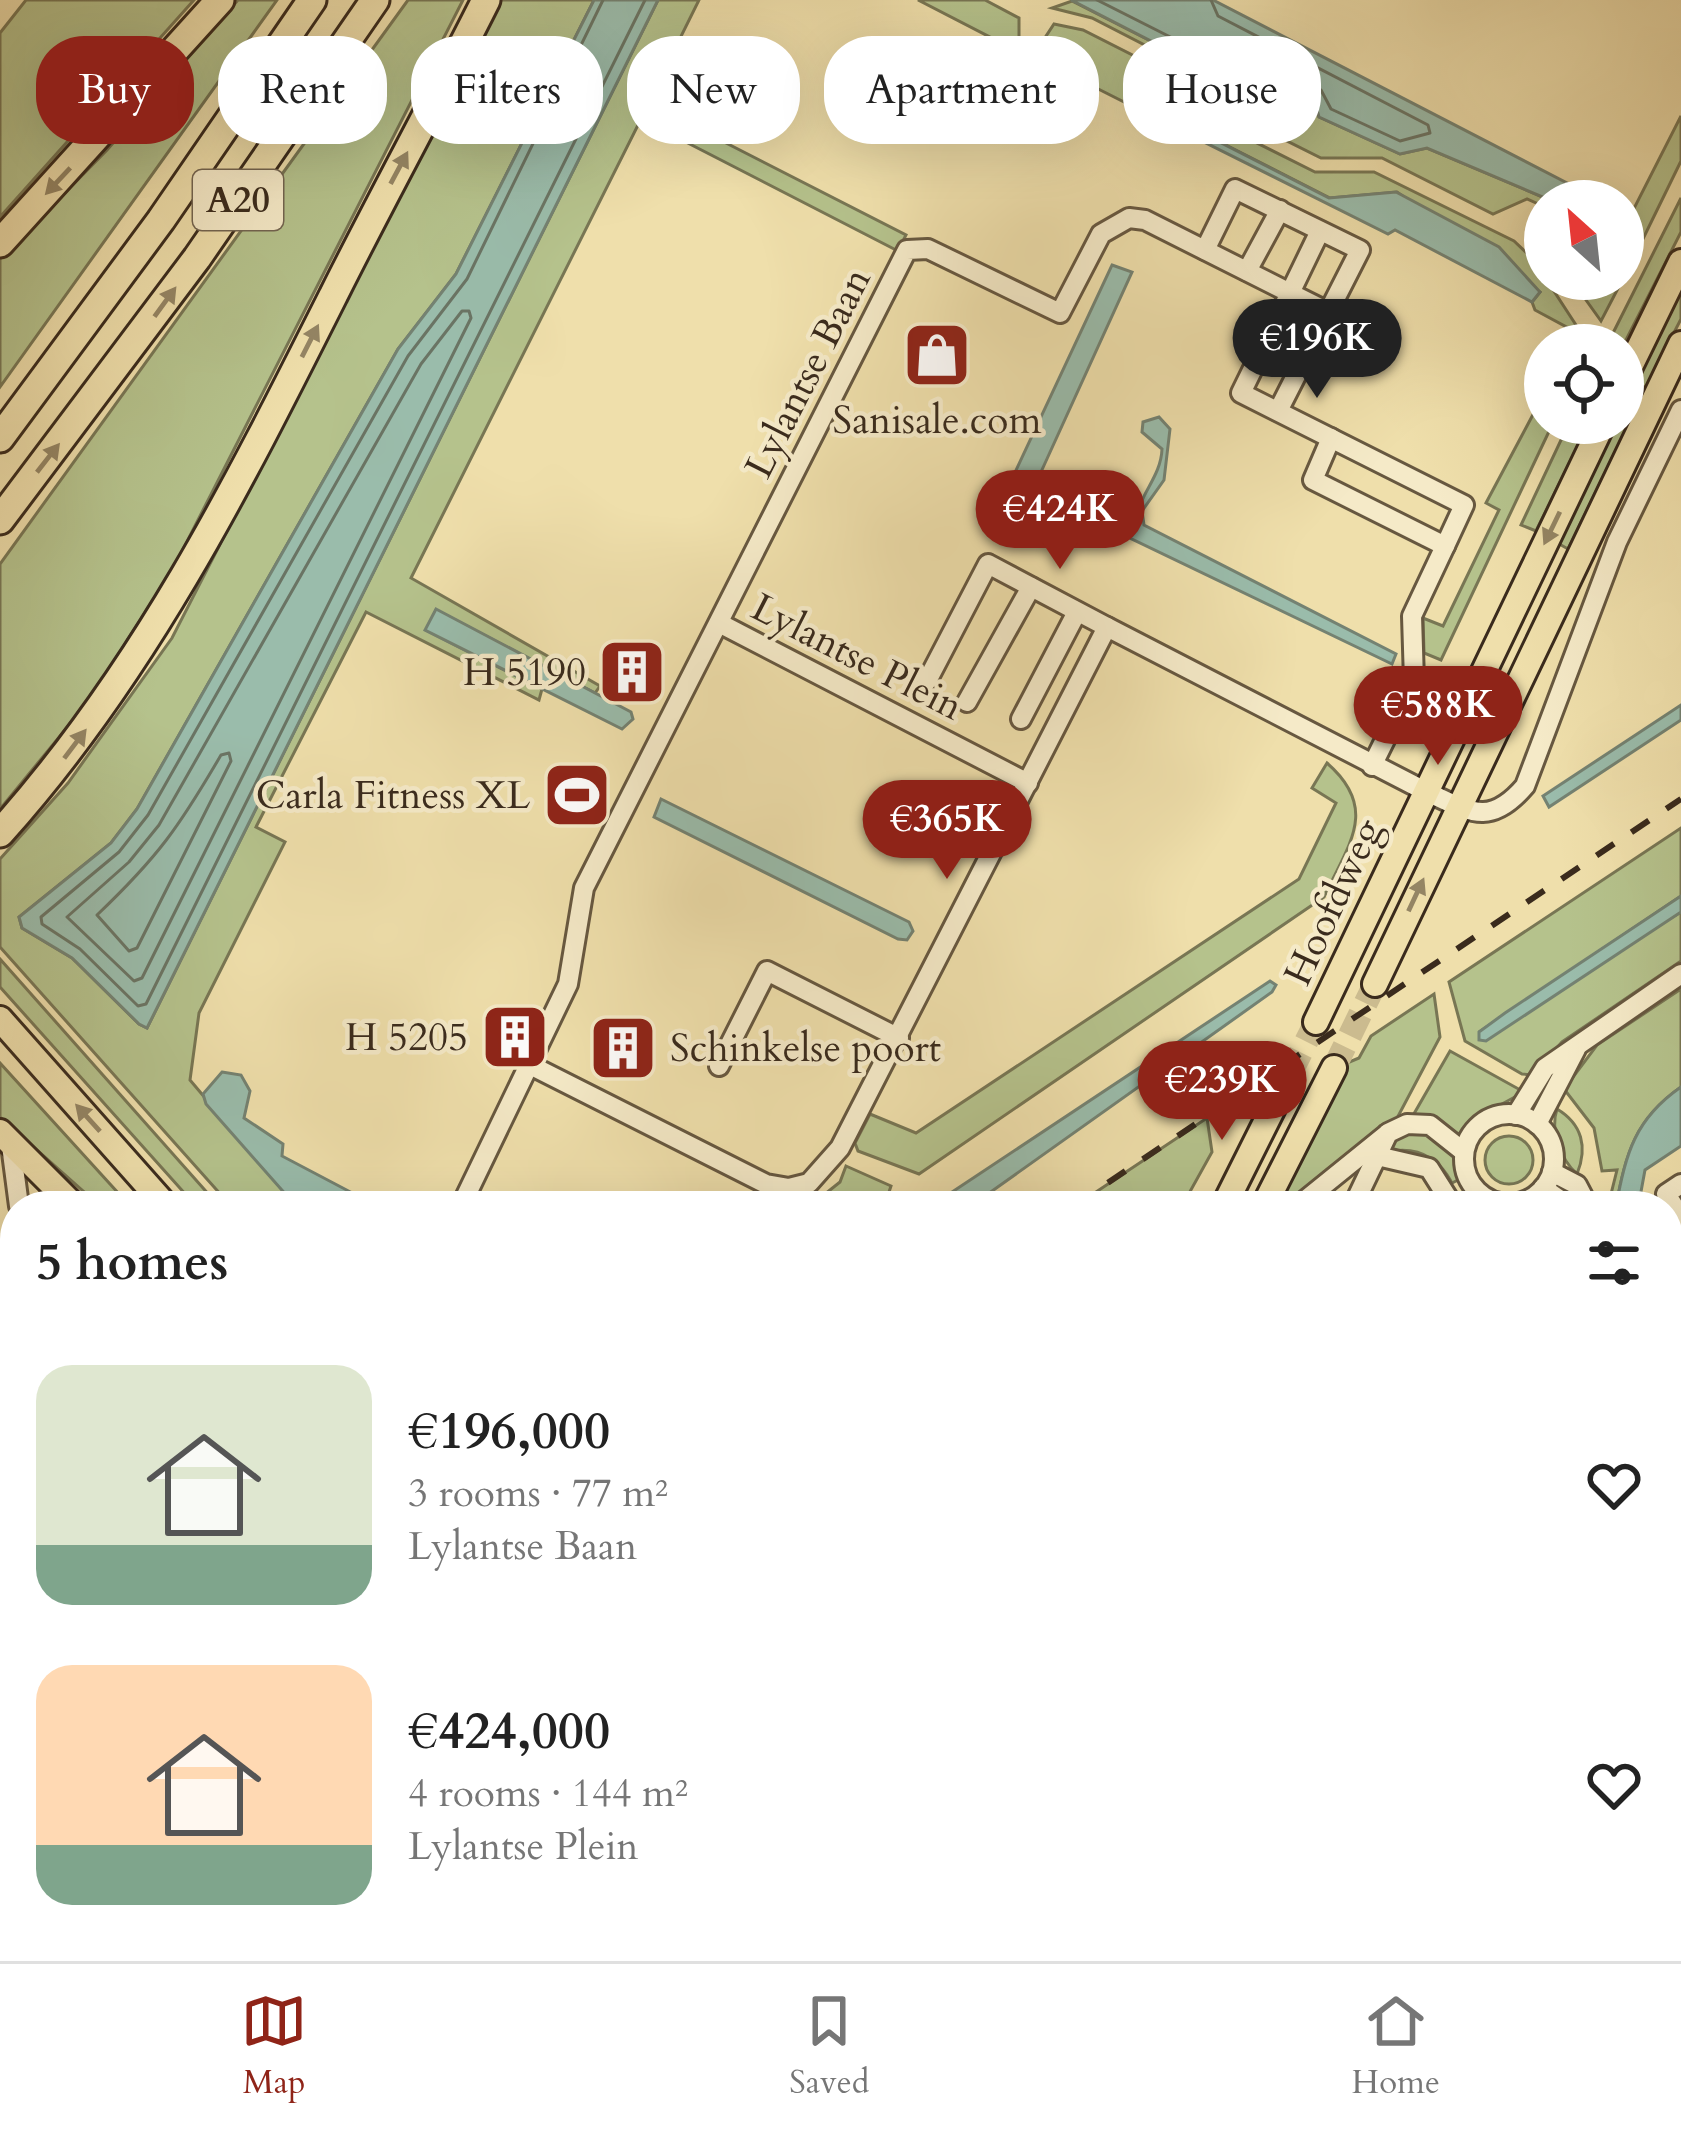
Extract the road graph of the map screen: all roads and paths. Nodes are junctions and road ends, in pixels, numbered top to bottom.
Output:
1 (220, 0) edge
2 (312, 0) edge
3 (374, 0) edge
4 (486, 0) edge
5 (1280, 210) junction
6 (1320, 230) junction
7 (0, 243) edge
8 (1205, 250) junction
9 (1681, 262) edge
10 (1247, 271) junction
11 (1290, 293) junction
12 (1328, 312) junction
13 (1644, 338) edge
14 (1681, 344) edge
15 (1681, 410) edge
16 (1278, 411) junction
17 (0, 438) edge
18 (1331, 439) junction
19 (1593, 444) edge
20 (0, 520) edge
21 (1444, 546) junction
22 (1031, 587) junction
23 (1077, 611) junction
24 (719, 623) junction
25 (1107, 627) junction
26 (927, 681) dead end
27 (967, 702) dead end
28 (1021, 718) dead end
29 (1372, 766) junction
30 (1028, 783) junction
31 (1425, 791) junction
32 (1458, 806) junction
33 (0, 833) edge
34 (1681, 974) edge
35 (1375, 984) tunnel mouth
36 (0, 1019) edge
37 (1316, 1022) tunnel mouth
38 (899, 1039) junction
39 (1579, 1042) junction
40 (532, 1066) junction
41 (719, 1066) dead end
42 (1334, 1068) tunnel mouth
43 (1274, 1106) tunnel mouth
44 (1516, 1114) junction
45 (1538, 1124) junction
46 (6, 1138) edge
47 (1464, 1152) junction
48 (1371, 1154) junction
49 (1548, 1180) junction
50 (16, 1191) edge
51 (59, 1191) edge
52 (153, 1191) edge
53 (469, 1191) edge
54 (1232, 1191) edge
55 (1272, 1191) edge
56 (1319, 1191) edge
57 (1358, 1191) edge
58 (1444, 1191) edge
59 (1472, 1191) edge
60 (1537, 1191) edge
61 (1556, 1191) edge
62 (1580, 1191) edge

1 -> 7 highway
2 - 17 highway, A20
20 -> 3 highway, A20
33 -> 4 highway
5 - 6 street
5 - 8 street
5 - 10 street
6 - 11 street
6 - 12 street
8 - 10 street, Lylantse Baan
8 - 24 street, Lylantse Baan
9 - 13 main road
10 - 11 street, Lylantse Baan
11 - 12 street, Lylantse Baan
11 - 16 street
12 - 16 street
14 - 32 main road, Hoofdweg
15 - 32 street
16 - 18 street
18 - 21 street
18 - 21 street
19 -> 31 main road, Hoofdweg
21 - 29 street
22 - 23 street
22 - 26 street
22 - 27 street
23 - 25 street
23 - 28 street
24 - 30 street, Lylantse Plein
24 - 40 street, Lylantse Baan
25 - 29 street
25 - 30 street
29 - 31 street
30 - 38 street
31 - 32 street
31 - 37 main road, Hoofdweg
35 -> 32 main road, Hoofdweg
34 - 39 street
52 -> 36 main road
38 - 40 street
38 - 41 street
39 - 44 street
39 - 45 street
40 - 53 street, Lylantse Baan
42 - 55 main road
43 - 54 main road
44 - 45 street
44 - 47 street
45 - 49 street
46 - 50 street
46 - 51 main road
47 - 48 street
47 - 59 street
48 - 56 street
48 - 57 street
48 - 58 street
49 - 60 street
49 - 61 street
49 - 62 street

